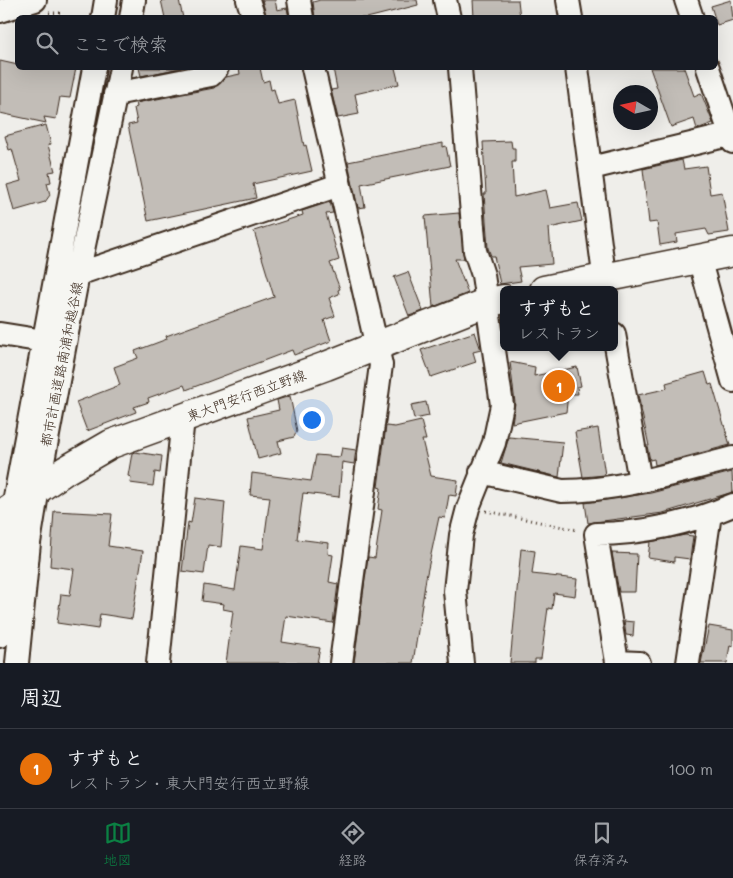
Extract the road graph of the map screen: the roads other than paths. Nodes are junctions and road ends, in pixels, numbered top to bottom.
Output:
1 (35, 0) edge
2 (106, 0) edge
3 (134, 0) edge
4 (248, 0) edge
5 (299, 0) edge
6 (444, 0) edge
7 (568, 0) edge
8 (686, 0) edge
9 (0, 11) edge
10 (104, 15) edge
11 (132, 15) edge
12 (253, 15) edge
13 (302, 15) edge
14 (449, 15) edge
15 (570, 15) edge
16 (691, 15) edge
17 (94, 70) edge
18 (121, 70) edge
19 (216, 70) edge
20 (313, 70) edge
21 (460, 70) edge
22 (577, 70) edge
23 (709, 70) edge
24 (115, 94) junction
25 (732, 137) edge
26 (591, 168) junction
27 (339, 186) junction
28 (733, 252) edge
29 (699, 258) junction
30 (78, 274) junction
31 (605, 283) edge
32 (579, 286) edge
33 (495, 301) edge
34 (0, 334) edge
35 (44, 341) junction
36 (376, 346) junction
37 (617, 351) edge
38 (733, 381) edge
39 (182, 418) junction
40 (733, 458) edge
41 (482, 472) junction
42 (640, 481) junction
43 (38, 488) junction
44 (733, 505) edge
45 (6, 511) edge
46 (710, 514) junction
47 (0, 636) edge
48 (17, 663) edge
49 (158, 663) edge
50 (341, 663) edge
51 (462, 663) edge
52 (639, 663) edge
53 (688, 663) edge

1 - 9 street
2 - 10 street
3 - 11 street
4 - 12 street
5 - 13 street
6 - 14 street
7 - 15 street
8 - 16 street
17 - 35 street, 都市計画道路南浦和越谷線
18 - 24 street, 都市計画道路南浦和越谷線
19 - 24 street
20 - 27 street
21 - 33 street
22 - 26 street
23 - 25 street
24 - 30 street, 都市計画道路南浦和越谷線
25 - 26 street
26 - 31 street
27 - 30 street
27 - 36 street
28 - 29 main road
29 - 31 main road
29 - 38 street
30 - 43 street, 都市計画道路南浦和越谷線
31 - 32 main road
33 - 36 main road, 東大門安行西立野線
33 - 41 street
34 - 35 street
35 - 45 street, 都市計画道路南浦和越谷線
36 - 39 main road, 東大門安行西立野線
36 - 50 street
37 - 42 street
39 - 43 main road, 東大門安行西立野線
39 - 49 street
40 - 42 street
41 - 42 street
41 - 51 street
43 - 45 main road, 東大門安行西立野線
43 - 48 street, 都市計画道路南浦和越谷線
44 - 46 street
45 - 47 street, 都市計画道路南浦和越谷線
46 - 52 street
46 - 53 street

